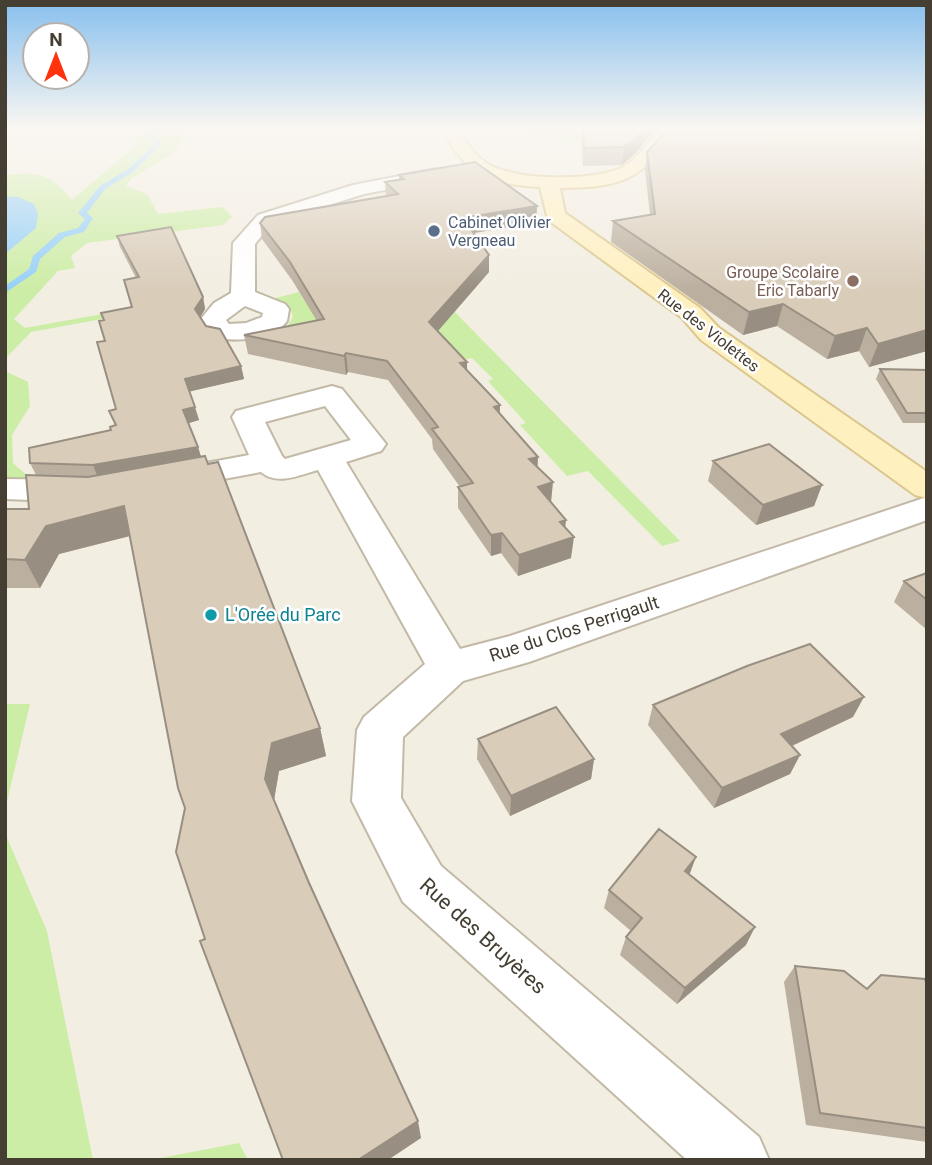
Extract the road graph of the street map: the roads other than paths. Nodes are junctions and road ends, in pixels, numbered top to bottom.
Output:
1 (395, 182) edge
2 (549, 182) edge
3 (243, 296) dead end
4 (327, 458) junction
5 (268, 461) junction
6 (927, 488) edge
7 (5, 489) edge
8 (927, 508) edge
9 (449, 668) junction
10 (736, 1160) edge

1 - 3 street
2 - 6 street, Rue des Violettes
4 - 5 street
4 - 5 street
4 - 9 street
5 - 7 street
8 - 9 street, Rue du Clos Perrigault
9 - 10 street, Rue des Bruyères

